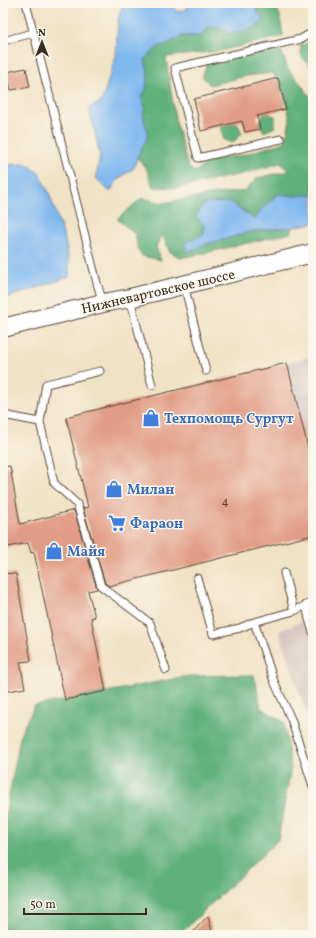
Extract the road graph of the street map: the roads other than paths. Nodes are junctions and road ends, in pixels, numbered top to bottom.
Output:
1 (26, 3) edge
2 (313, 32) edge
3 (33, 34) junction
4 (3, 41) edge
5 (281, 139) dead end
6 (313, 253) edge
7 (184, 284) junction
8 (130, 298) junction
9 (103, 303) junction
10 (3, 328) edge
11 (100, 371) dead end
12 (206, 371) dead end
13 (152, 385) dead end
14 (3, 415) edge
15 (40, 422) junction
16 (284, 573) dead end
17 (197, 578) dead end
18 (310, 604) edge
19 (294, 611) junction
20 (254, 622) junction
21 (313, 632) edge
22 (166, 670) dead end
23 (313, 786) edge

1 - 3 lane
2 - 5 lane
3 - 4 lane
3 - 9 lane
6 - 7 street, Нижневартовское шоссе
7 - 8 street, Нижневартовское шоссе
7 - 12 lane
8 - 9 street, Нижневартовское шоссе
8 - 13 lane
9 - 10 street, Нижневартовское шоссе
11 - 15 lane
14 - 15 lane
15 - 22 lane
16 - 19 lane
17 - 20 lane
18 - 19 lane
18 - 21 lane
19 - 20 lane
20 - 23 lane

